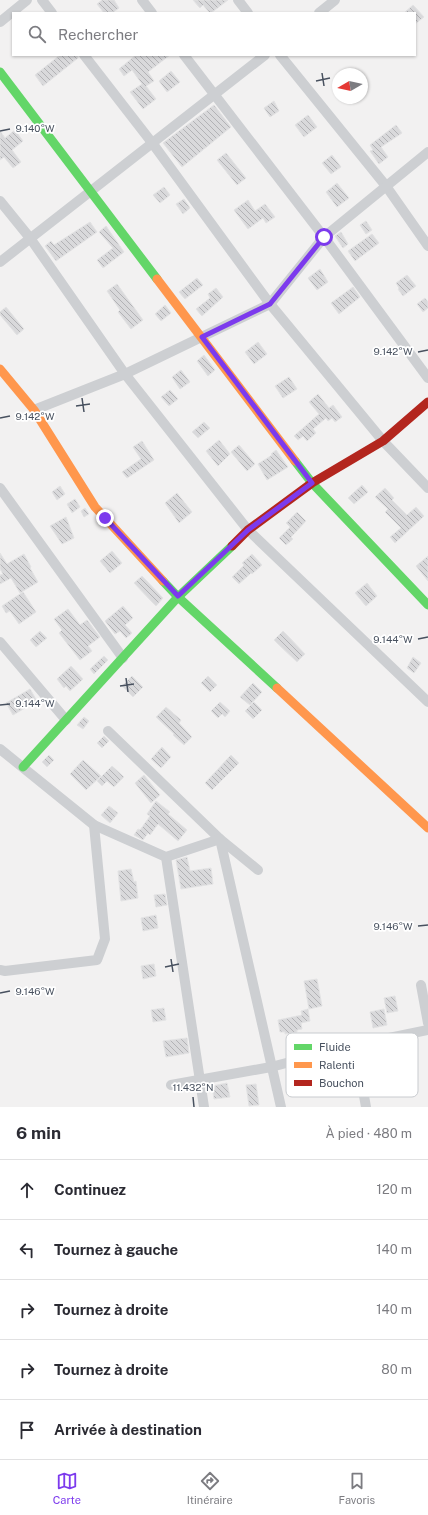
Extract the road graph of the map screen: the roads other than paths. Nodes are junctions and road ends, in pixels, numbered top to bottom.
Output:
1 (27, 0) edge
2 (42, 0) edge
3 (142, 0) edge
4 (238, 0) edge
5 (335, 0) edge
6 (12, 12) edge
7 (12, 12) edge
8 (51, 12) edge
9 (151, 12) edge
10 (247, 12) edge
11 (320, 12) edge
12 (0, 22) edge
13 (85, 56) edge
14 (185, 56) edge
15 (264, 56) edge
16 (281, 56) edge
17 (0, 72) edge
18 (215, 94) junction
19 (153, 144) junction
20 (428, 152) edge
21 (386, 186) junction
22 (91, 192) junction
23 (0, 201) edge
24 (324, 237) junction
25 (30, 238) junction
26 (428, 246) edge
27 (0, 262) edge
28 (270, 304) junction
29 (202, 337) junction
30 (0, 368) edge
31 (125, 374) junction
32 (428, 378) edge
33 (428, 402) edge
34 (34, 410) junction
35 (383, 441) junction
36 (312, 483) junction
37 (0, 488) edge
38 (428, 488) edge
39 (248, 530) junction
40 (178, 596) junction
41 (428, 605) edge
42 (0, 642) edge
43 (123, 658) junction
44 (428, 702) edge
45 (66, 720) junction
46 (108, 731) dead end
47 (0, 749) edge
48 (23, 767) junction
49 (94, 825) junction
50 (428, 828) edge
51 (220, 838) junction
52 (166, 857) junction
53 (258, 870) dead end
54 (0, 970) edge
55 (420, 986) dead end
56 (428, 1023) edge
57 (428, 1030) edge
58 (413, 1033) edge
59 (286, 1063) edge
60 (271, 1067) junction
61 (200, 1080) junction
62 (171, 1085) dead end
63 (364, 1097) edge
64 (204, 1107) edge
65 (281, 1107) edge
66 (366, 1107) edge

1 - 7 street
2 - 8 street
3 - 9 street
4 - 10 street
5 - 11 street
6 - 12 street
13 - 19 street
14 - 18 street
15 - 18 street
16 - 21 street
17 - 22 street
18 - 19 street
18 - 24 street
19 - 22 street
19 - 28 street
20 - 21 street
21 - 24 street
21 - 26 street
22 - 25 street
22 - 29 street
23 - 25 street
24 - 28 street
24 - 32 street
25 - 27 street
25 - 31 street
28 - 29 street
28 - 35 street
29 - 31 street
29 - 36 street
30 - 34 street
31 - 34 street
31 - 39 street
33 - 35 street
34 - 40 street
35 - 36 street
35 - 38 street
36 - 39 street
36 - 41 street
37 - 43 street
39 - 40 street
39 - 44 street
40 - 43 street
40 - 50 street
42 - 45 street
43 - 45 street
45 - 48 street
46 - 51 street
47 - 48 street
48 - 49 street
49 - 52 street
49 - 54 street
51 - 52 street
51 - 53 street
51 - 60 street
52 - 61 street
55 - 56 street
57 - 58 street
59 - 60 street
60 - 61 street
60 - 65 street
61 - 62 street
61 - 64 street
63 - 66 street

